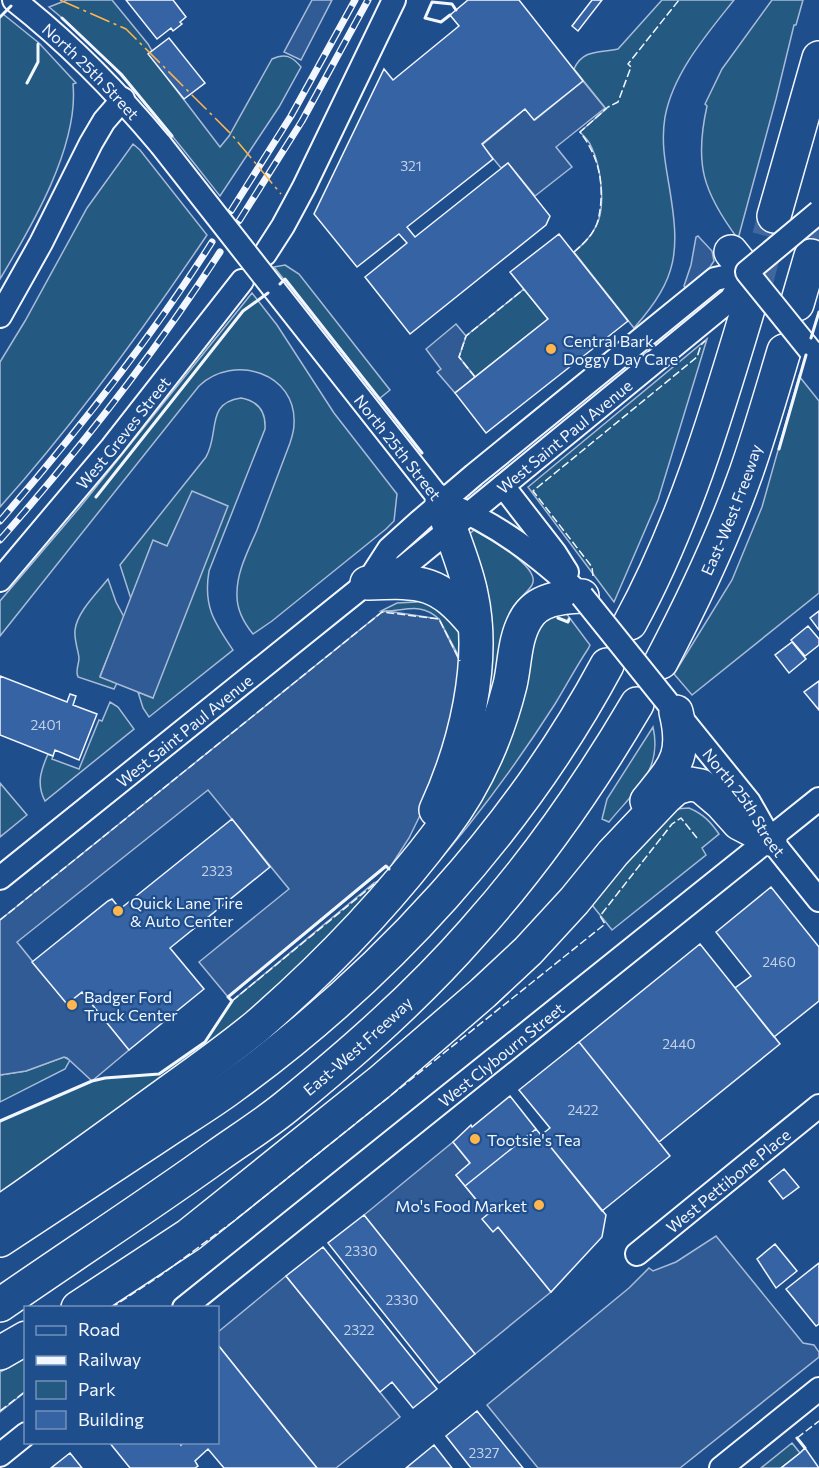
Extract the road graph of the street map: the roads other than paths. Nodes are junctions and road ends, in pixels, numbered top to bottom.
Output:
1 (14, 0) edge
2 (394, 0) edge
3 (819, 58) edge
4 (123, 99) junction
5 (819, 212) edge
6 (774, 216) tunnel mouth
7 (265, 254) dead end
8 (811, 256) tunnel mouth
9 (734, 267) junction
10 (242, 281) dead end
11 (797, 304) dead end
12 (748, 309) tunnel mouth
13 (0, 316) edge
14 (804, 354) edge
15 (503, 486) junction
16 (454, 514) junction
17 (0, 580) edge
18 (367, 583) junction
19 (582, 596) junction
20 (630, 622) dead end
21 (475, 626) junction
22 (661, 662) dead end
23 (607, 665) dead end
24 (660, 706) junction
25 (819, 799) edge
26 (770, 839) junction
27 (614, 853) junction
28 (0, 878) edge
29 (819, 900) edge
30 (381, 902) junction
31 (819, 1106) edge
32 (0, 1213) edge
33 (0, 1240) edge
34 (637, 1254) dead end
35 (0, 1305) edge
36 (81, 1306) edge
37 (186, 1306) edge
38 (24, 1339) edge
39 (0, 1353) edge
40 (819, 1389) edge
41 (24, 1436) edge
42 (0, 1455) edge
43 (721, 1468) edge

1 - 4 street, North 25th Street
2 - 7 street
3 - 6 highway
4 - 13 street
4 - 16 street, North 25th Street, bridge
5 - 9 street, West Saint Paul Avenue, bridge
8 - 11 highway
9 - 14 street, bridge
9 - 15 street, West Saint Paul Avenue
9 - 16 street, West Saint Paul Avenue
10 - 17 street, West Greves Street
12 - 20 highway
14 - 22 highway, East-West Freeway
15 - 16 street, West Saint Paul Avenue
15 - 19 street
16 - 18 street, West Saint Paul Avenue
16 - 19 street, North 25th Street
16 - 21 highway
18 - 21 highway
18 - 28 street, West Saint Paul Avenue
19 - 24 street, North 25th Street, bridge
19 - 30 highway
21 - 30 highway
23 - 33 highway
24 - 26 street, North 25th Street
24 - 27 highway
24 - 35 highway, East-West Freeway
25 - 26 street, West Clybourn Street
26 - 27 highway
26 - 29 street, North 25th Street
26 - 37 street, West Clybourn Street
27 - 36 highway
30 - 32 highway
31 - 34 street, West Pettibone Place
38 - 39 highway
40 - 43 street
41 - 42 street

